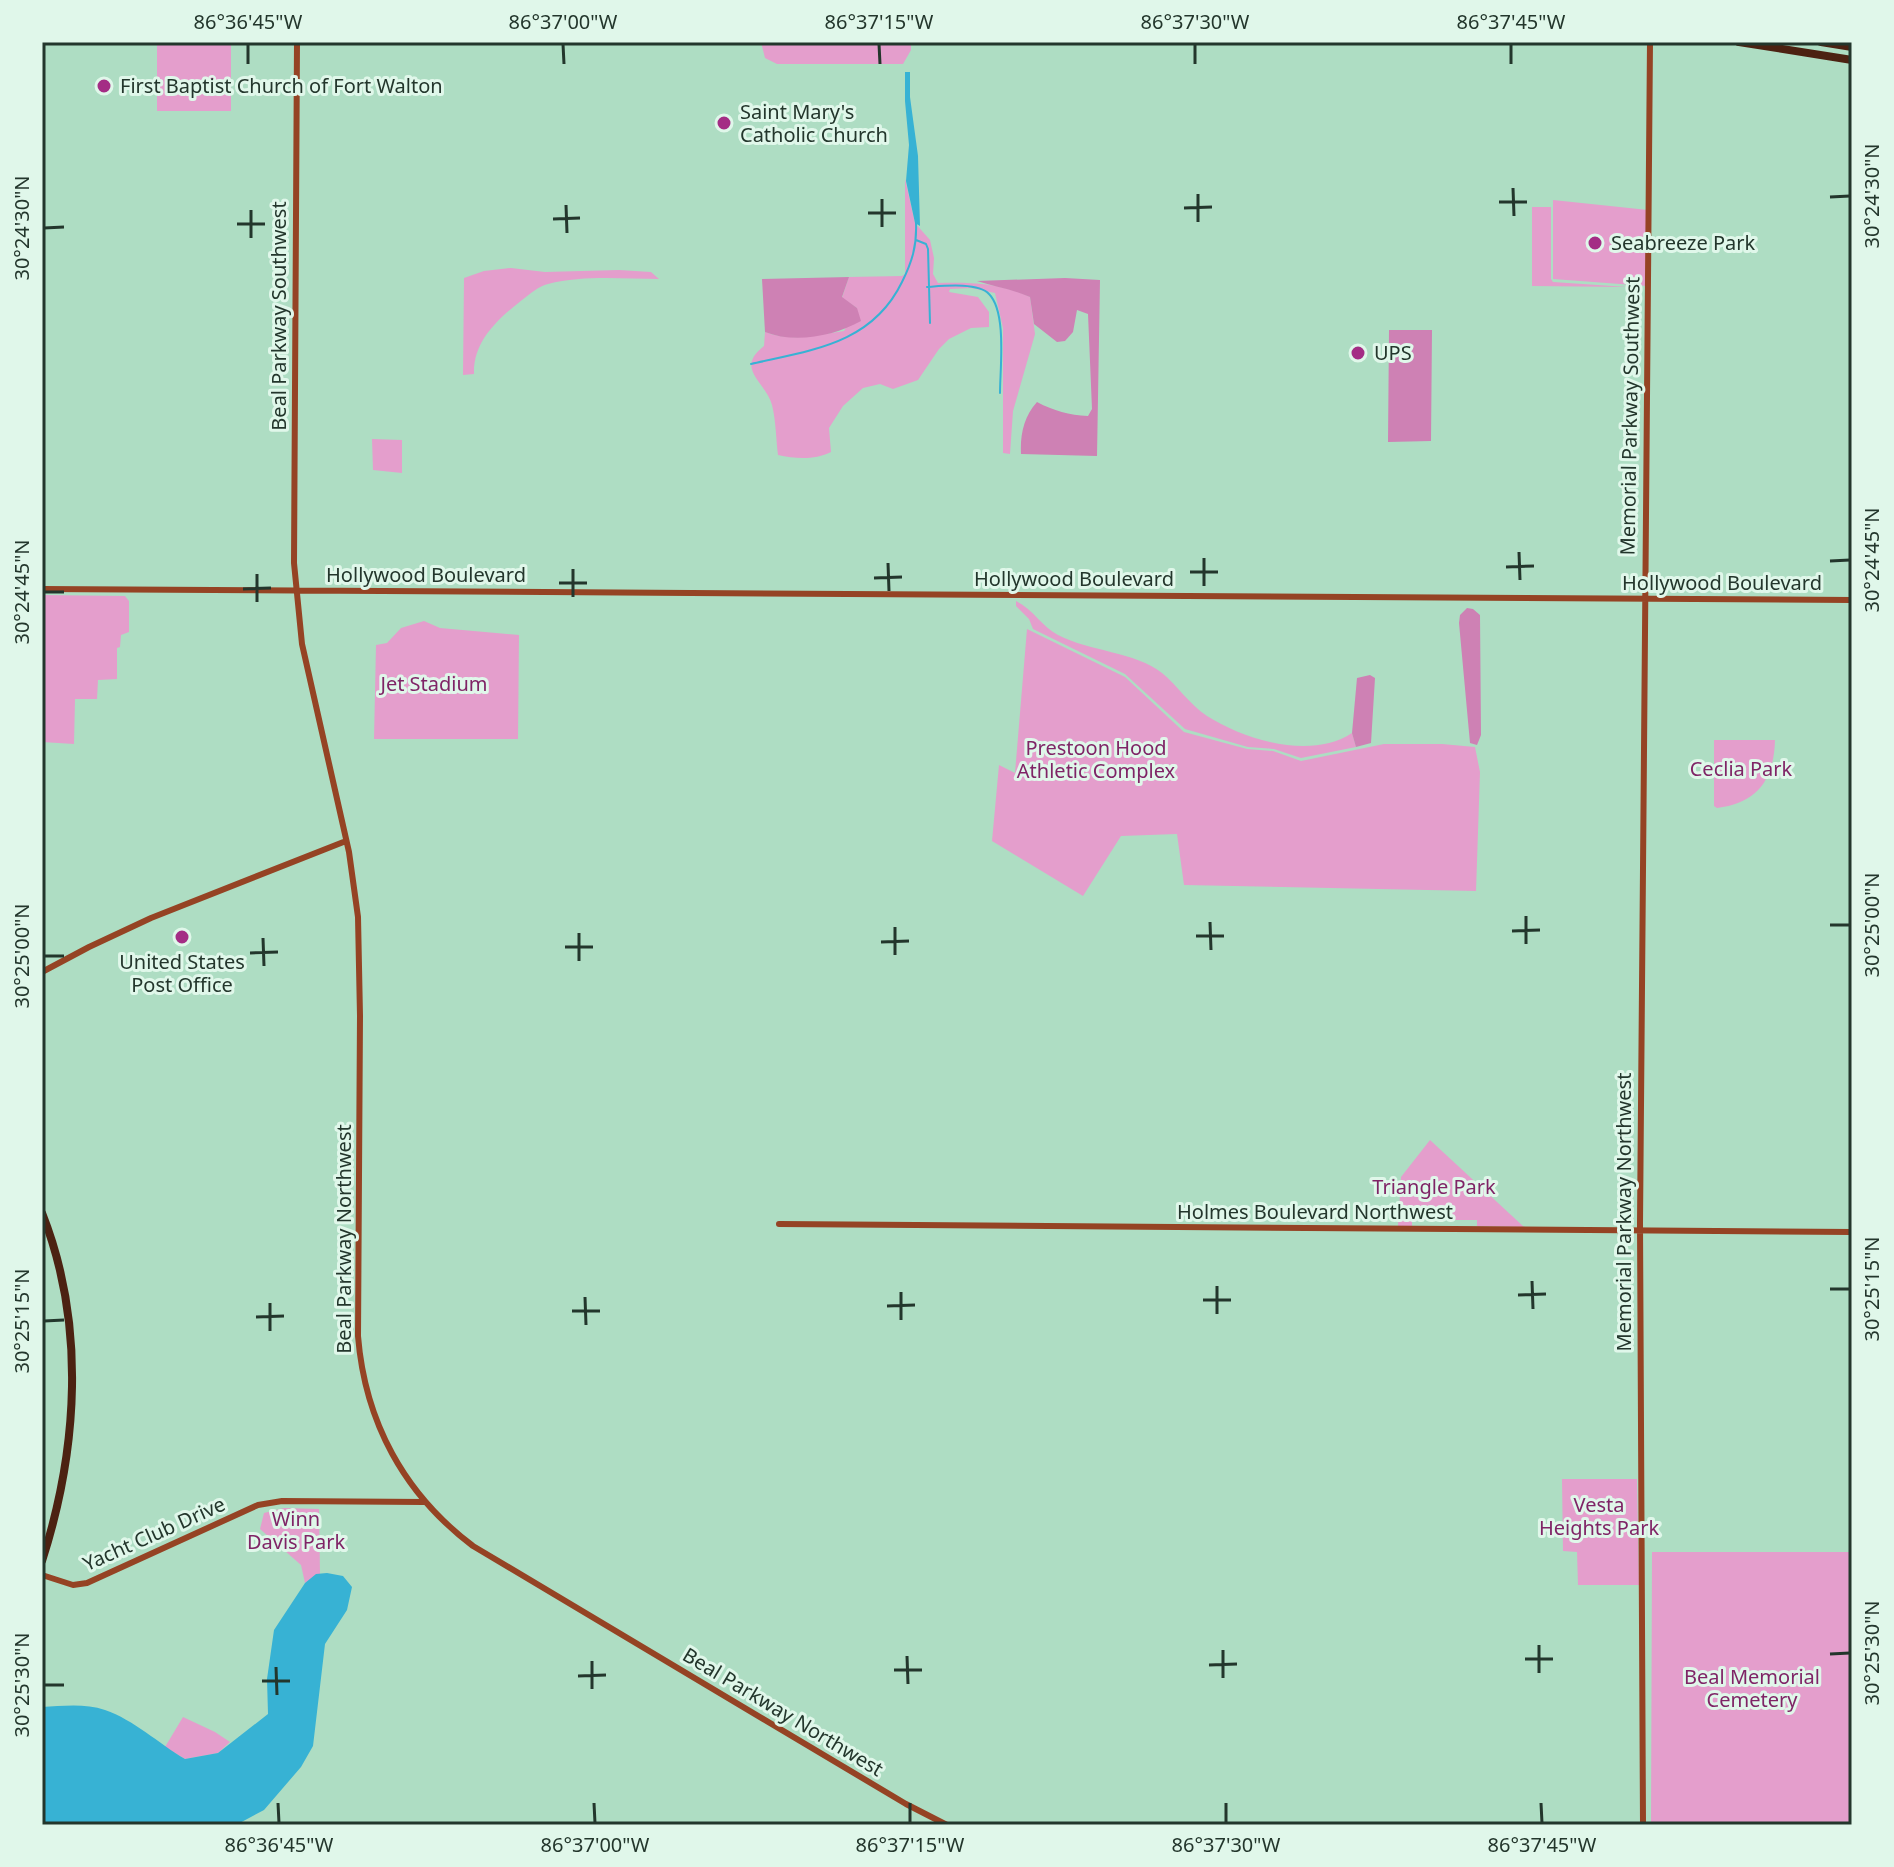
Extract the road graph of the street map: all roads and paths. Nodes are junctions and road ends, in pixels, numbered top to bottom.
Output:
1 (297, 42) edge
2 (1650, 42) edge
3 (1739, 42) edge
4 (1821, 42) edge
5 (1852, 47) edge
6 (1852, 60) edge
7 (42, 589) edge
8 (296, 590) junction
9 (1644, 598) junction
10 (1852, 600) edge
11 (346, 841) junction
12 (42, 972) edge
13 (42, 1213) edge
14 (779, 1224) dead end
15 (1639, 1231) junction
16 (1852, 1232) edge
17 (424, 1502) junction
18 (42, 1561) edge
19 (42, 1575) edge
20 (947, 1825) edge
21 (1643, 1825) edge

1 - 8 street, Beal Parkway Southwest
2 - 9 street, Memorial Parkway Southwest
3 - 6 highway
4 - 5 highway
7 - 8 street, Hollywood Boulevard
8 - 9 street, Hollywood Boulevard
8 - 11 street, Beal Parkway Northwest
9 - 10 street, Hollywood Boulevard
9 - 15 street, Memorial Parkway Northwest
11 - 12 street
11 - 17 street, Beal Parkway Northwest
13 - 18 highway
14 - 15 street, Holmes Boulevard Northwest
15 - 16 street, Holmes Boulevard Northwest
15 - 21 street, Memorial Parkway Northwest
17 - 19 street, Yacht Club Drive
17 - 20 street, Beal Parkway Northwest

